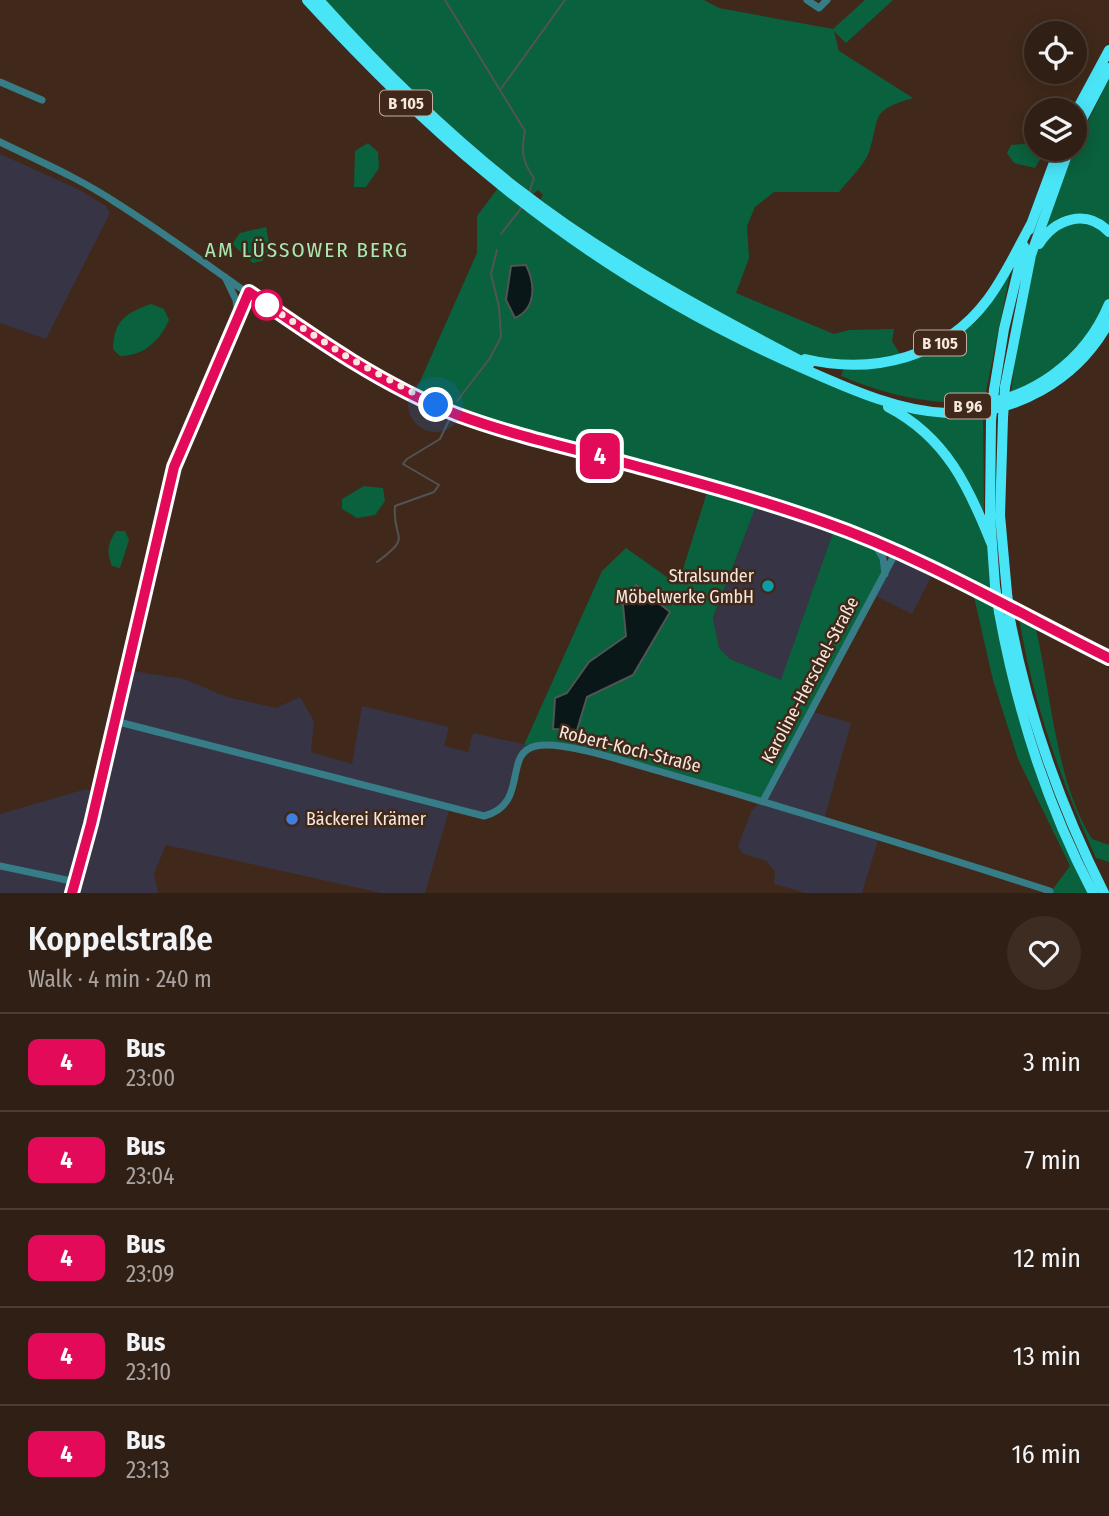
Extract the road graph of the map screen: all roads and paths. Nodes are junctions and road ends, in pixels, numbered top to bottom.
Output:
1 (307, 0) edge
2 (318, 0) edge
3 (807, 0) edge
4 (827, 0) edge
5 (1109, 50) edge
6 (1109, 68) edge
7 (0, 82) edge
8 (1083, 98) edge
9 (42, 100) dead end
10 (1087, 110) edge
11 (0, 142) edge
12 (1055, 161) edge
13 (1065, 161) edge
14 (517, 193) junction
15 (535, 207) junction
16 (1031, 225) junction
17 (1109, 232) edge
18 (1031, 254) junction
19 (225, 277) junction
20 (249, 292) junction
21 (1109, 304) edge
22 (239, 317) junction
23 (1109, 322) edge
24 (794, 357) junction
25 (845, 387) junction
26 (999, 389) junction
27 (874, 543) junction
28 (992, 545) junction
29 (896, 552) junction
30 (885, 574) junction
31 (1109, 657) edge
32 (115, 721) junction
33 (763, 802) junction
34 (0, 866) edge
35 (76, 883) junction
36 (1050, 892) edge
37 (72, 893) edge
38 (1093, 893) edge
39 (1104, 893) edge

1 - 14 highway, B 105
2 - 14 highway, B 105
3 - 4 street
5 - 8 highway
6 - 10 highway
7 - 9 street
11 - 19 street
12 - 16 highway, B 96
13 - 18 highway, B 96
14 - 15 highway, B 105
15 - 24 highway, B 105
15 - 25 highway, B 105
16 - 24 highway, B 105
16 - 26 highway, B 96
17 - 18 highway, B 96
18 - 26 highway, B 96
19 - 20 street
19 - 22 street
20 - 22 street
20 - 27 street
21 - 24 highway, B 96
22 - 32 street
23 - 25 highway, B 96
25 - 28 highway, B 96
26 - 28 highway, B 96, bridge
26 - 39 highway, B 96, bridge
27 - 29 street
27 - 30 street
28 - 38 highway, B 96, bridge
29 - 30 street, Karoline-Herschel-Straße
29 - 31 street
30 - 33 street, Karoline-Herschel-Straße
32 - 33 street, Robert-Koch-Straße
32 - 35 street
33 - 36 street, Robert-Koch-Straße
34 - 35 street
35 - 37 street

